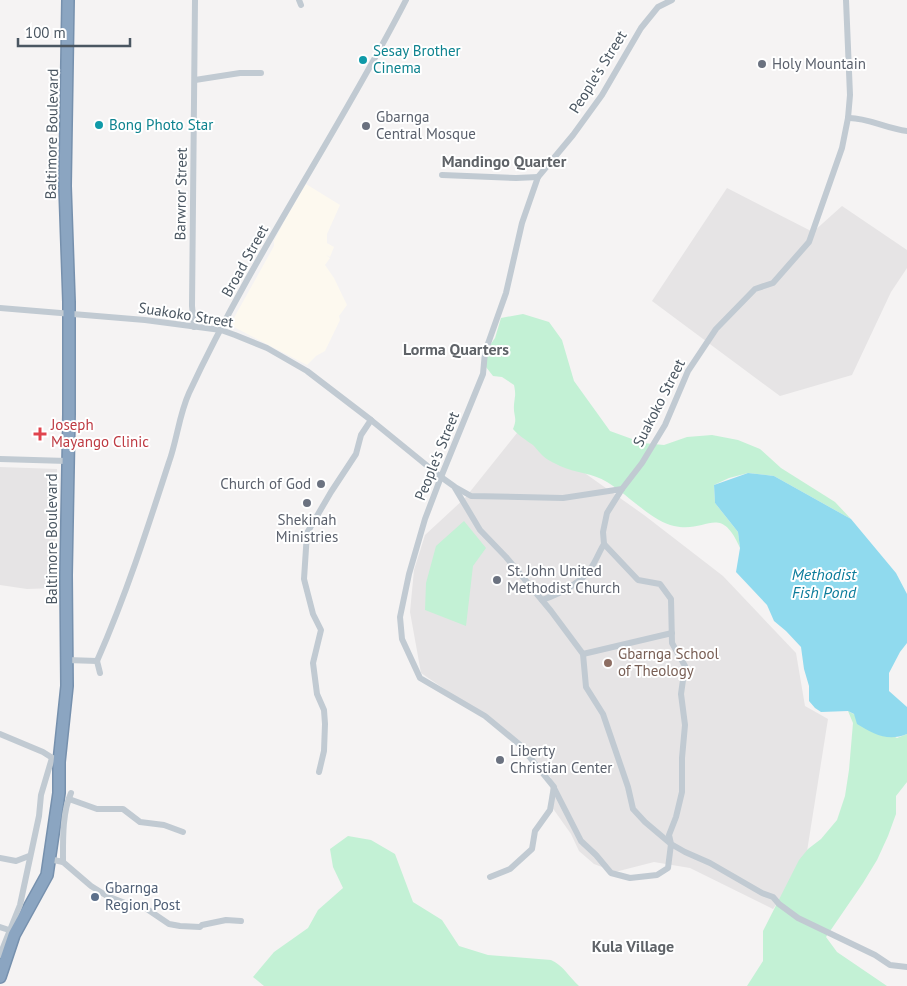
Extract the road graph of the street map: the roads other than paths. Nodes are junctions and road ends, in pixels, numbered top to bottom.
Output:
1 (68, 0) edge
2 (196, 0) edge
3 (406, 0) edge
4 (655, 0) edge
5 (672, 0) edge
6 (846, 0) edge
7 (658, 7) junction
8 (261, 72) dead end
9 (195, 80) junction
10 (848, 118) junction
11 (907, 131) edge
12 (442, 175) dead end
13 (538, 177) junction
14 (0, 308) edge
15 (68, 314) junction
16 (194, 328) junction
17 (221, 330) junction
18 (371, 420) junction
19 (0, 458) edge
20 (68, 461) junction
21 (441, 477) junction
22 (455, 487) junction
23 (622, 489) junction
24 (604, 544) junction
25 (542, 600) junction
26 (672, 633) junction
27 (583, 654) junction
28 (67, 660) junction
29 (97, 661) junction
30 (100, 673) dead end
31 (0, 734) edge
32 (56, 760) junction
33 (319, 772) dead end
34 (554, 788) junction
35 (183, 832) dead end
36 (671, 844) junction
37 (29, 856) junction
38 (0, 858) edge
39 (50, 858) junction
40 (63, 862) junction
41 (490, 877) dead end
42 (241, 921) dead end
43 (0, 927) edge
44 (9, 930) junction
45 (0, 955) edge
46 (907, 968) edge
47 (0, 977) edge

1 - 15 highway, Baltimore Boulevard
2 - 9 street, Barwror Street
3 - 17 street, Broad Street
4 - 7 street
5 - 7 street, People's Street
6 - 10 street, Suakoko Street
7 - 13 street, People's Street
8 - 9 street
9 - 16 street, Barwror Street
10 - 11 street
10 - 23 street, Suakoko Street
12 - 13 street
13 - 21 street, People's Street
14 - 15 street, Suakoko Street
15 - 16 street, Suakoko Street
15 - 20 highway, Baltimore Boulevard
16 - 17 street, Suakoko Street
17 - 18 street, Suakoko Street
17 - 29 street, Broad Street
18 - 21 street, Suakoko Street
18 - 33 street
19 - 20 street
20 - 28 highway, Baltimore Boulevard
21 - 22 street, Suakoko Street
21 - 34 street, People's Street
22 - 23 street, Suakoko Street
22 - 25 street
23 - 24 street
24 - 25 street
24 - 26 street
25 - 27 street
26 - 27 street
26 - 36 street
27 - 36 street
28 - 29 street
28 - 32 highway, Baltimore Boulevard
29 - 30 street
31 - 32 street
32 - 37 street
32 - 39 highway, Baltimore Boulevard
34 - 36 street, People's Street
34 - 41 street
35 - 40 street
36 - 46 street
37 - 38 street
37 - 44 street
39 - 40 street
39 - 47 highway, Baltimore Boulevard
40 - 42 street
43 - 44 street
44 - 45 street

